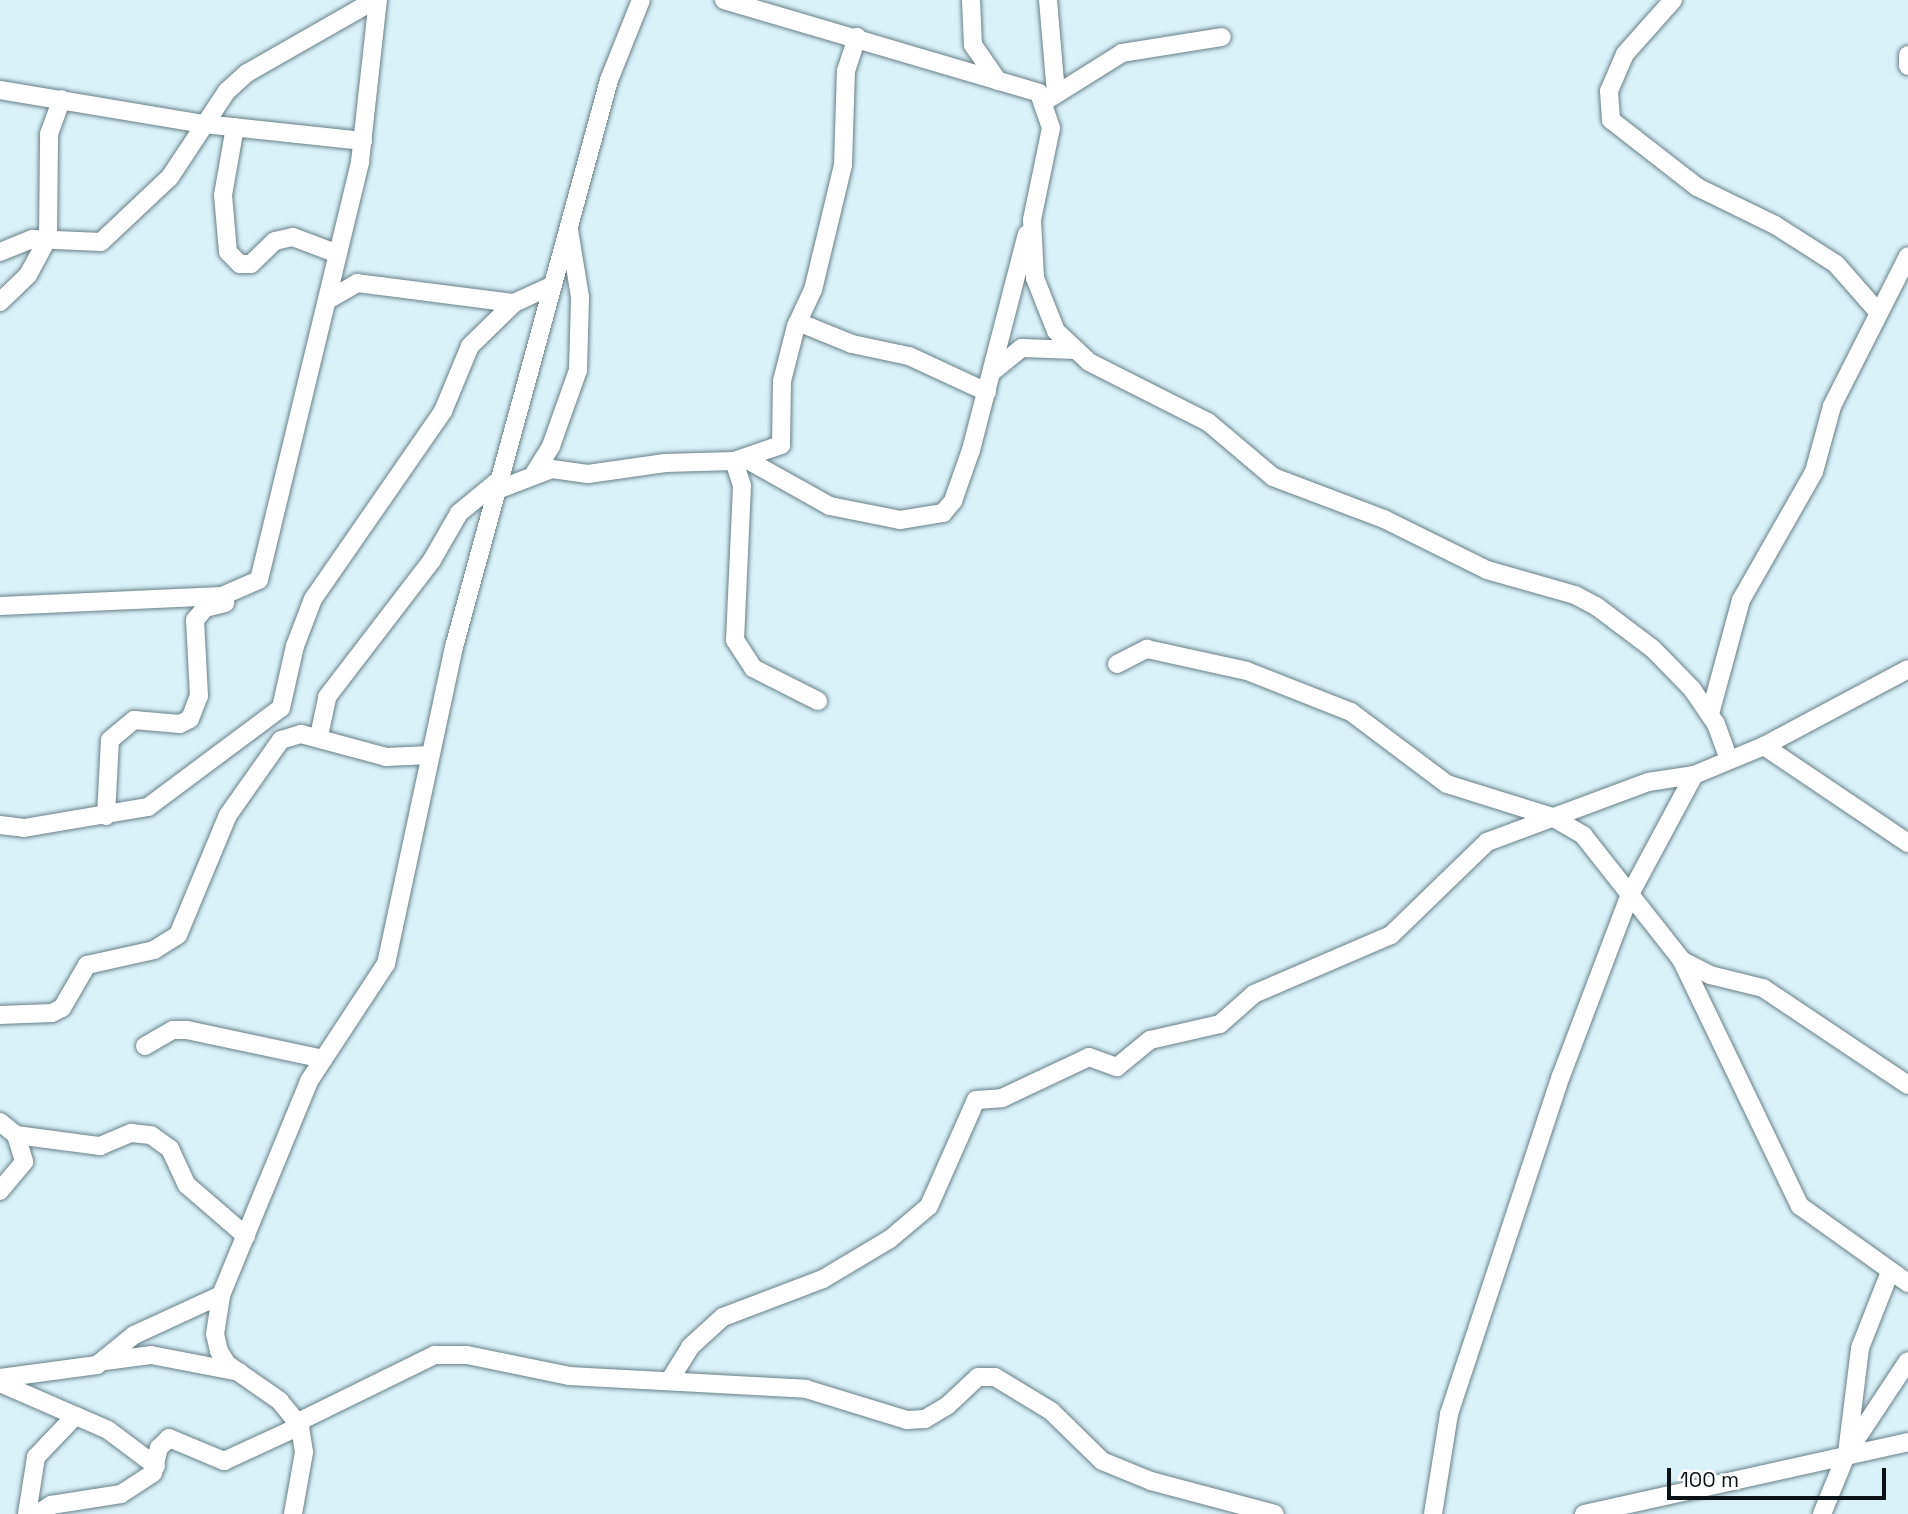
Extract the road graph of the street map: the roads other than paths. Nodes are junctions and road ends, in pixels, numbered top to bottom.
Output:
1 (376, 0) edge
2 (641, 0) edge
3 (724, 0) edge
4 (971, 0) edge
5 (1048, 0) edge
6 (1673, 0) edge
7 (857, 37) junction
8 (1222, 37) dead end
9 (1908, 55) edge
10 (1908, 66) edge
11 (998, 81) junction
12 (0, 90) edge
13 (1050, 97) junction
14 (62, 99) junction
15 (204, 124) junction
16 (235, 127) junction
17 (363, 141) junction
18 (1031, 220) junction
19 (568, 223) junction
20 (48, 238) junction
21 (0, 252) edge
22 (338, 254) junction
23 (1908, 256) edge
24 (551, 286) junction
25 (328, 300) junction
26 (0, 302) edge
27 (513, 303) junction
28 (1878, 312) junction
29 (798, 322) junction
30 (1076, 350) junction
31 (992, 372) junction
32 (987, 392) junction
33 (739, 460) junction
34 (535, 472) junction
35 (498, 485) junction
36 (264, 566) junction
37 (0, 606) edge
38 (1117, 664) dead end
39 (1908, 669) edge
40 (818, 701) dead end
41 (1710, 714) junction
42 (319, 736) junction
43 (1764, 746) junction
44 (430, 755) junction
45 (1729, 760) junction
46 (1694, 775) junction
47 (106, 816) junction
48 (1552, 817) junction
49 (0, 825) edge
50 (1908, 842) edge
51 (1630, 894) junction
52 (1681, 959) junction
53 (0, 1015) edge
54 (145, 1046) dead end
55 (323, 1059) junction
56 (1908, 1085) edge
57 (0, 1122) edge
58 (16, 1135) junction
59 (0, 1191) edge
60 (246, 1236) junction
61 (1890, 1272) junction
62 (1908, 1283) edge
63 (221, 1295) junction
64 (105, 1361) junction
65 (1908, 1361) edge
66 (242, 1372) junction
67 (671, 1378) junction
68 (0, 1380) edge
69 (75, 1416) junction
70 (299, 1424) junction
71 (1908, 1442) edge
72 (1847, 1452) junction
73 (156, 1466) junction
74 (27, 1514) edge
75 (37, 1514) edge
76 (293, 1514) edge
77 (1275, 1514) edge
78 (1433, 1514) edge
79 (1584, 1514) edge
80 (1822, 1514) edge

1 - 15 street
1 - 17 street
2 - 19 street
3 - 7 street
4 - 11 street
5 - 13 street
6 - 28 street
7 - 11 street
7 - 29 street
8 - 13 street
9 - 10 street
11 - 13 street
12 - 14 street
13 - 18 street
14 - 15 street
14 - 20 street
15 - 16 street
15 - 20 street
16 - 17 street
16 - 22 street
17 - 22 street
18 - 30 street
18 - 31 street
19 - 24 street
19 - 34 street
20 - 21 street
20 - 26 street
22 - 25 street
23 - 28 street
24 - 27 street
24 - 35 street
25 - 27 street
25 - 36 street
27 - 47 street
28 - 41 street
29 - 32 street
29 - 33 street
30 - 31 street
30 - 41 street
31 - 32 street
32 - 33 street
33 - 34 street
33 - 40 street
34 - 35 street
35 - 42 street
35 - 44 street
36 - 37 street
36 - 47 street
38 - 48 street
39 - 43 street
41 - 45 street
42 - 44 street
42 - 53 street
43 - 45 street
43 - 50 street
44 - 55 street
45 - 46 street
46 - 48 street
46 - 51 street
47 - 49 street
48 - 51 street
48 - 67 street
51 - 52 street
51 - 78 street
52 - 56 street
52 - 61 street
54 - 55 street
55 - 60 street
57 - 58 street
58 - 59 street
58 - 60 street
60 - 63 street
61 - 62 street
61 - 72 street
63 - 64 street
63 - 66 street
64 - 66 street
64 - 68 street
65 - 72 street
66 - 70 street
67 - 70 street
67 - 77 street
68 - 69 street
69 - 73 street
69 - 74 street
70 - 73 street
70 - 76 street
71 - 72 street
72 - 79 street
72 - 80 street
73 - 75 street

